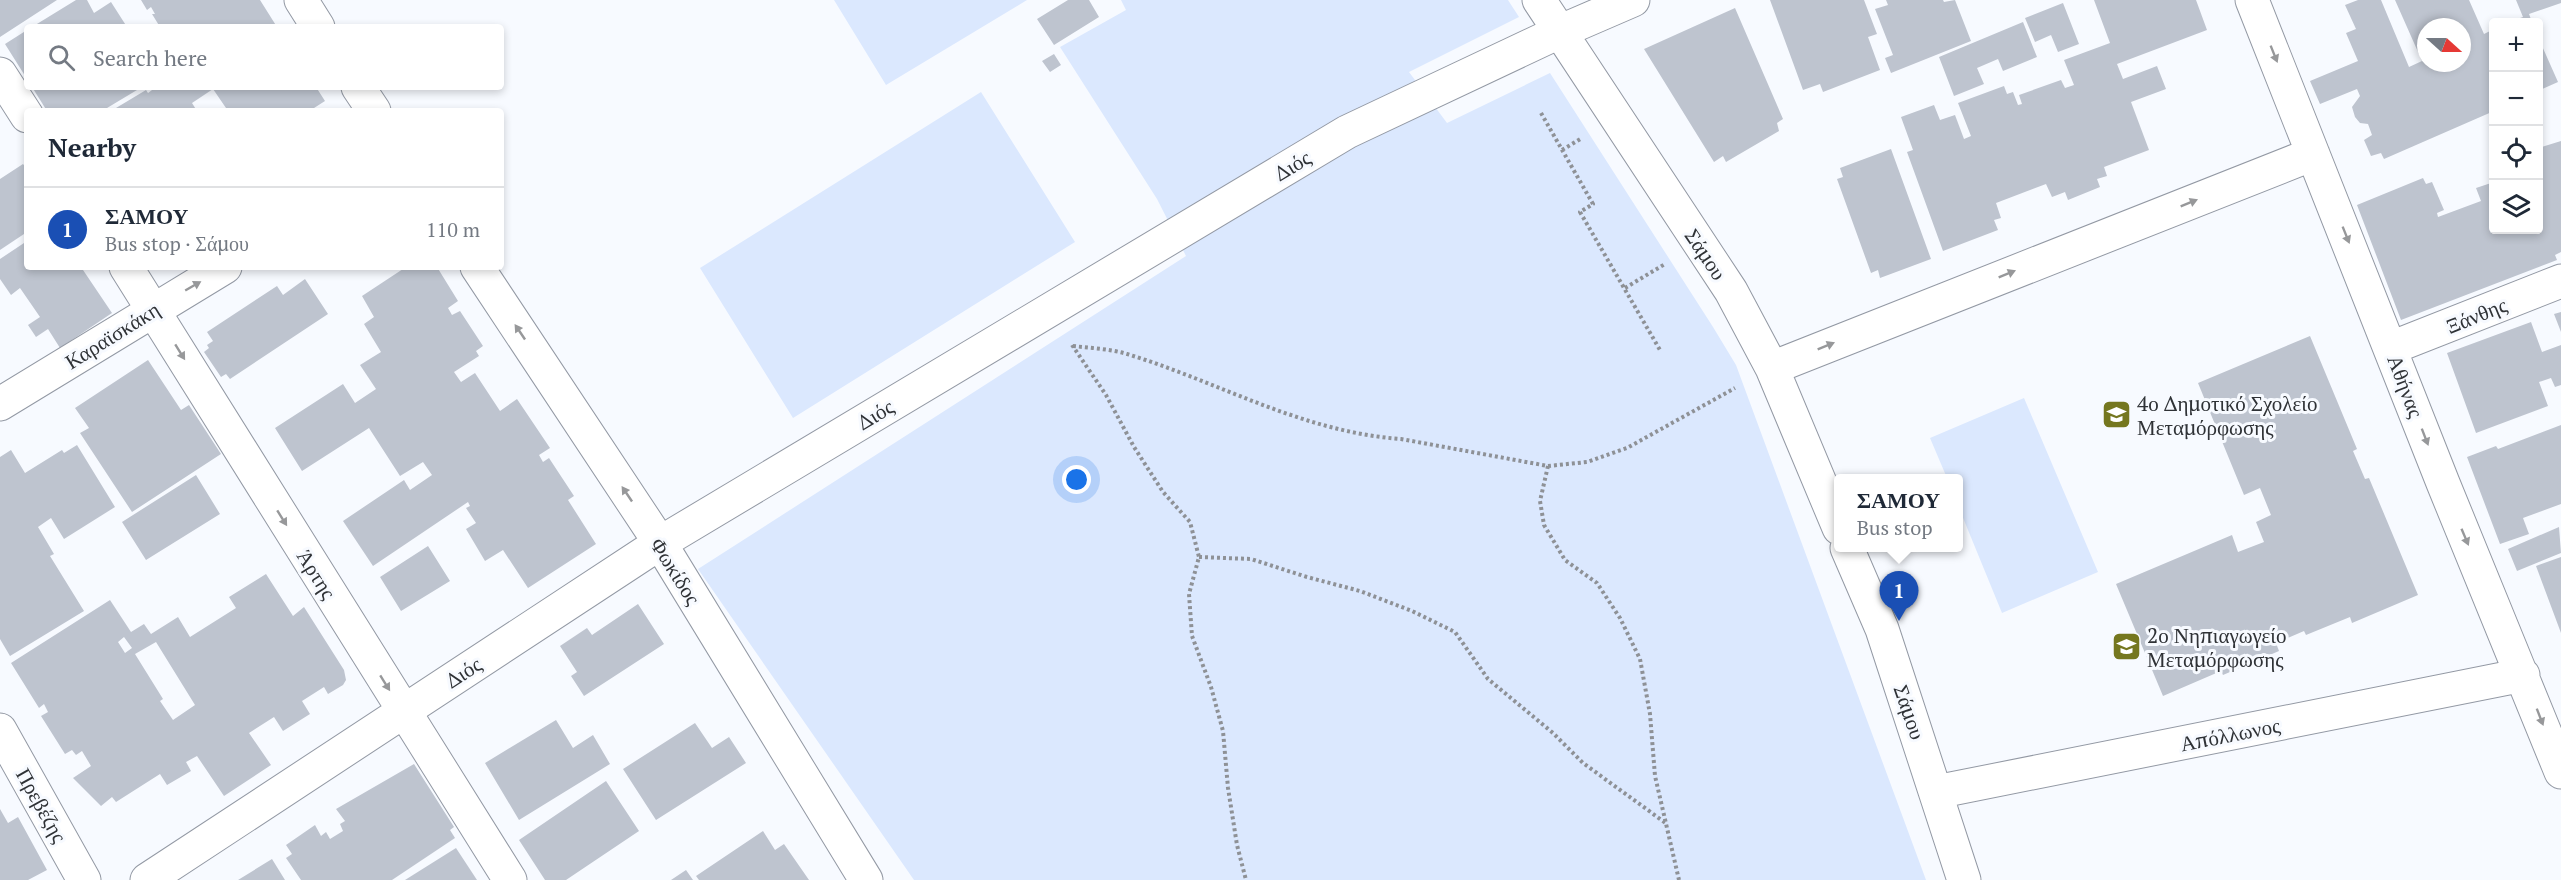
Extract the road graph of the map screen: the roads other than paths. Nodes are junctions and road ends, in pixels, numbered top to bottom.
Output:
1 (301, 0) edge
2 (1539, 0) edge
3 (1633, 0) edge
4 (2263, 4) edge
5 (316, 24) edge
6 (1559, 32) junction
7 (0, 74) edge
8 (360, 90) edge
9 (372, 108) edge
10 (24, 111) edge
11 (2313, 154) junction
12 (128, 270) edge
13 (220, 270) edge
14 (479, 270) edge
15 (2561, 281) edge
16 (153, 309) junction
17 (2391, 348) junction
18 (1772, 368) junction
19 (0, 404) edge
20 (1834, 516) edge
21 (660, 543) junction
22 (1850, 552) edge
23 (2523, 675) junction
24 (403, 711) junction
25 (0, 730) edge
26 (2561, 772) edge
27 (1936, 792) junction
28 (84, 880) edge
29 (147, 880) edge
30 (510, 880) edge
31 (866, 880) edge
32 (1964, 880) edge

1 - 5 street
2 - 6 street, Σάμου
3 - 6 street, Διός
4 -> 11 street, Αθήνας
6 - 18 street, Σάμου
6 - 21 street, Διός
7 - 10 street
8 - 9 street
11 -> 17 street, Αθήνας
18 -> 11 street
12 - 16 street, Άρτης
16 -> 13 street, Καραϊσκάκη
21 -> 14 street, Φωκίδος
15 - 17 street, Ξάνθης
16 - 19 street, Καραϊσκάκη
16 -> 24 street, Άρτης
17 -> 23 street, Αθήνας
18 - 20 street, Σάμου
21 - 24 street, Διός
21 - 31 street, Φωκίδος
22 - 27 street, Σάμου
23 -> 26 street, Αθήνας
23 - 27 street, Απόλλωνος
24 - 29 street, Διός
24 - 30 street, Άρτης
25 - 28 street, Πρεβέζης
27 - 32 street, Σάμου

